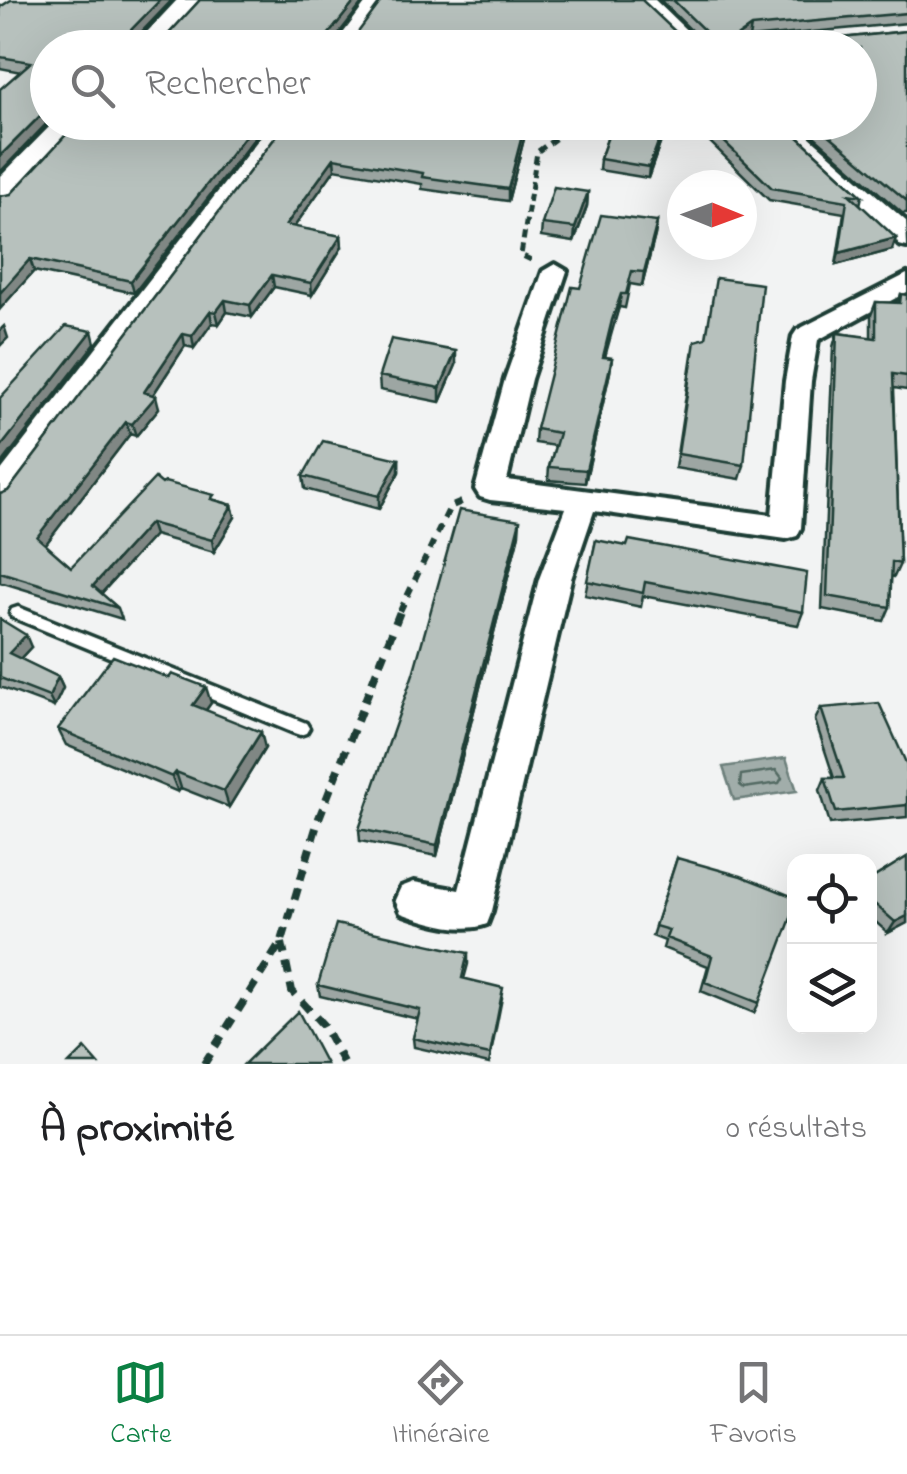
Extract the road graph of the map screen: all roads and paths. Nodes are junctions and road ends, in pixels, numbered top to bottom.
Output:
1 (193, 0) edge
2 (378, 0) edge
3 (644, 0) edge
4 (164, 30) edge
5 (355, 30) edge
6 (676, 30) edge
7 (54, 140) edge
8 (268, 140) edge
9 (553, 140) edge
10 (800, 140) edge
11 (0, 196) edge
12 (904, 231) edge
13 (554, 271) joint
14 (907, 282) edge
15 (490, 489) junction
16 (0, 493) edge
17 (584, 499) junction
18 (18, 613) dead end
19 (300, 728) dead end
20 (414, 900) dead end
21 (282, 941) junction
22 (204, 1064) edge
23 (344, 1064) edge

1 - 4 main road
2 - 5 street
3 - 6 street
7 - 11 main road
8 - 16 street
9 - 13 path
10 - 12 street
13 - 15 street
14 - 17 street
15 - 17 street
15 - 21 path
17 - 20 street
18 - 19 lane
21 - 22 path
21 - 23 path

